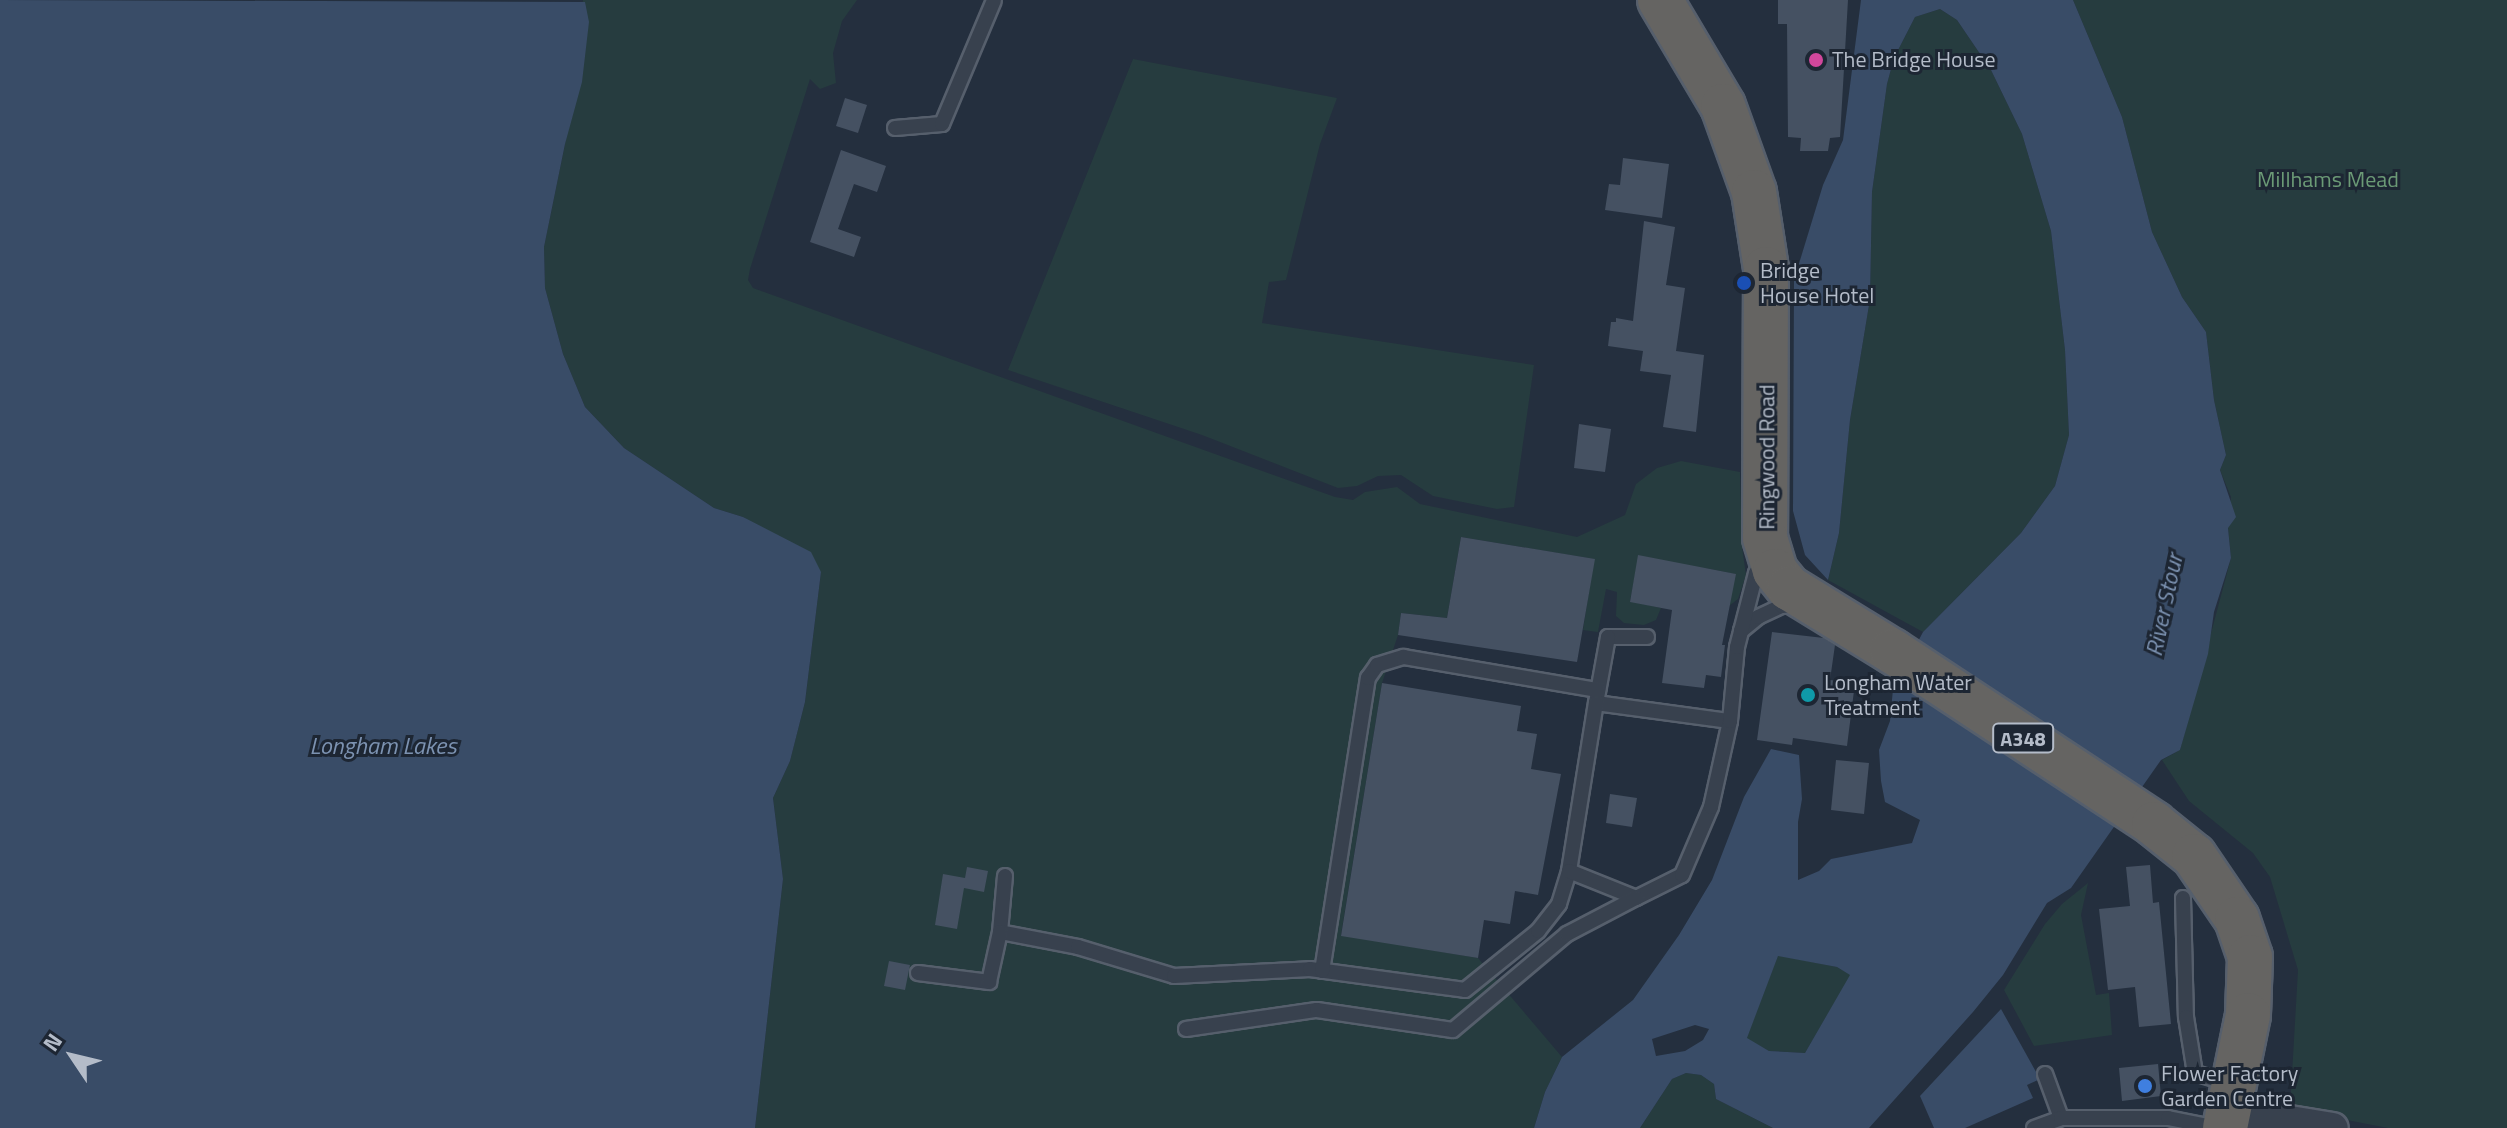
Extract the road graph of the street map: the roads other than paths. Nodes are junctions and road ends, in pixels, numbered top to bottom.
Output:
1 (994, 0) edge
2 (1660, 0) edge
3 (895, 128) dead end
4 (1769, 552) junction
5 (1810, 603) junction
6 (1741, 631) junction
7 (1647, 637) dead end
8 (1597, 697) junction
9 (1730, 721) junction
10 (1569, 871) junction
11 (1005, 876) dead end
12 (1636, 898) junction
13 (2183, 898) dead end
14 (1000, 932) junction
15 (1322, 971) junction
16 (918, 973) dead end
17 (1186, 1029) dead end
18 (2045, 1074) dead end
19 (2227, 1113) edge
20 (2061, 1118) junction
21 (2034, 1128) edge
22 (2333, 1128) edge

1 - 3 lane
2 - 4 highway, Ringwood Road / A348
4 - 5 highway, Ringwood Road / A348
4 - 6 lane
5 - 6 lane
5 - 19 highway, Ringwood Road / A348
6 - 9 lane
7 - 8 lane
8 - 9 lane
8 - 10 lane
8 - 15 lane
9 - 12 lane
10 - 12 lane
10 - 15 lane
11 - 14 lane
12 - 17 lane
13 - 19 lane
14 - 15 lane
14 - 16 lane
18 - 20 lane
19 - 20 lane
19 - 22 street
20 - 21 lane

